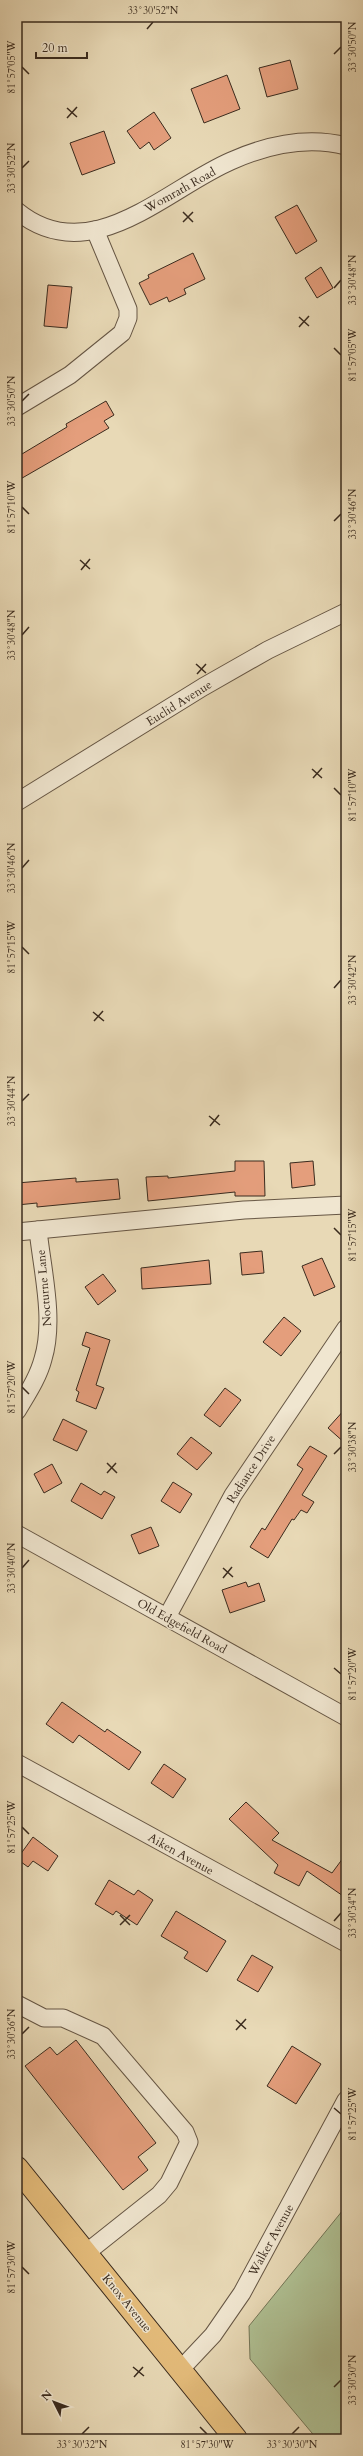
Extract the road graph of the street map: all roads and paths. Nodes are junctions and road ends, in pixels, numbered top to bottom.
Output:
1 (346, 146) edge
2 (17, 211) edge
3 (95, 230) junction
4 (17, 407) edge
5 (346, 612) edge
6 (17, 802) edge
7 (346, 1205) edge
8 (38, 1230) junction
9 (17, 1232) edge
10 (346, 1328) edge
11 (17, 1411) edge
12 (17, 1534) edge
13 (167, 1617) junction
14 (346, 1717) edge
15 (17, 1763) edge
16 (346, 1943) edge
17 (17, 2004) edge
18 (346, 2100) edge
19 (17, 2168) edge
20 (86, 2253) junction
21 (181, 2369) junction
22 (236, 2439) edge

1 - 3 street, Womrath Road
2 - 3 street, Womrath Road
3 - 4 street
5 - 6 street, Euclid Avenue
7 - 8 street
8 - 9 street
8 - 11 street, Nocturne Lane
10 - 13 street, Radiance Drive
12 - 13 street, Old Edgefield Road
13 - 14 street, Old Edgefield Road
15 - 16 street, Aiken Avenue
17 - 20 street
18 - 21 street, Walker Avenue
19 - 20 main road, Knox Avenue
20 - 21 main road, Knox Avenue
21 - 22 main road, Knox Avenue

